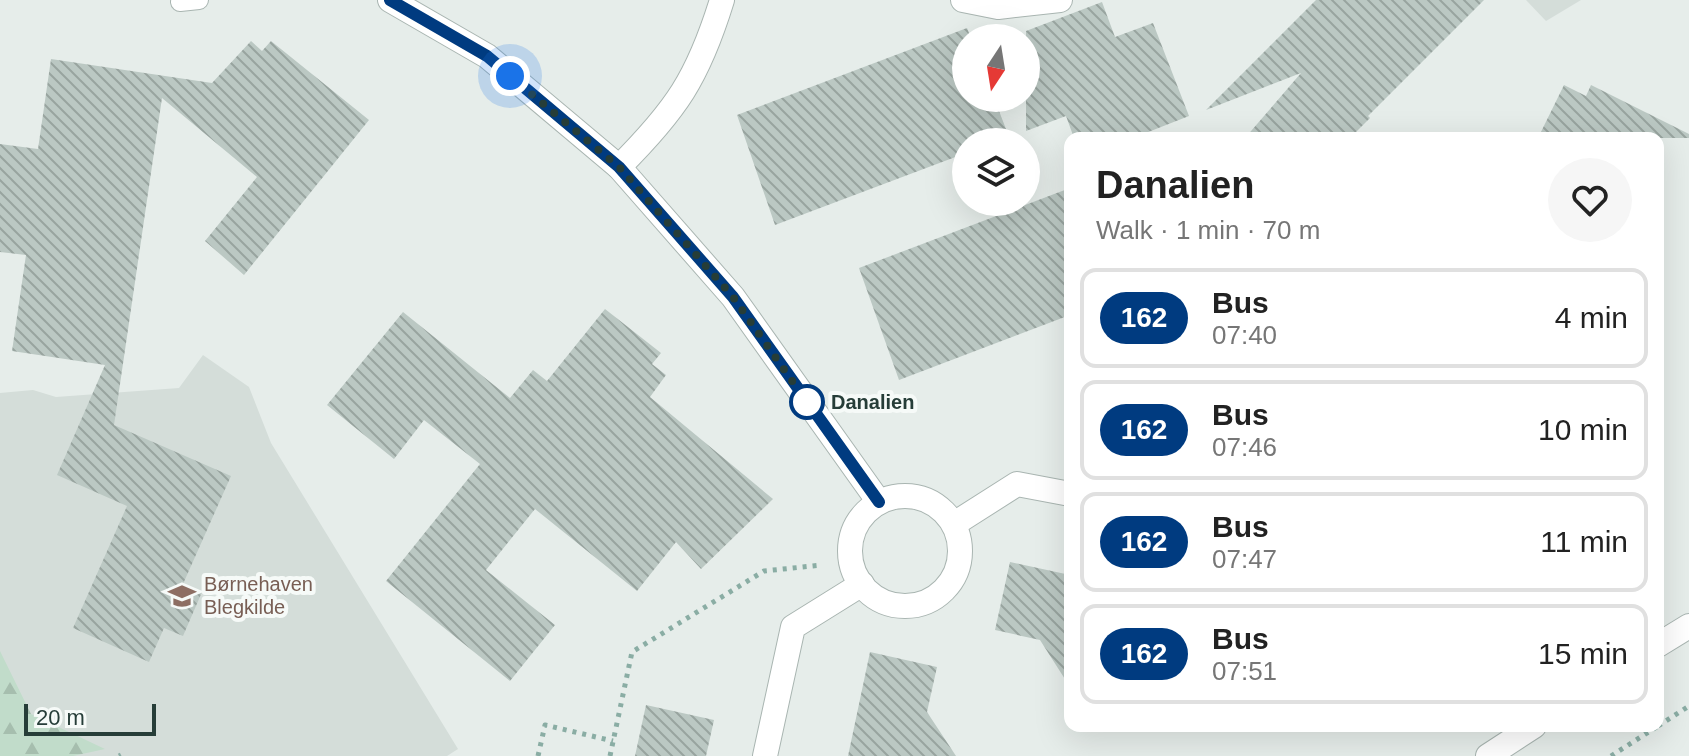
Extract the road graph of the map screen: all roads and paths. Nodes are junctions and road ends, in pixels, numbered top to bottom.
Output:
1 (390, 0) edge
2 (722, 0) edge
3 (963, 0) edge
4 (1060, 0) edge
5 (619, 167) junction
6 (1064, 493) edge
7 (879, 502) junction
8 (954, 524) junction
9 (856, 573) junction
10 (1689, 626) edge
11 (1664, 641) edge
12 (1689, 706) edge
13 (1664, 722) edge
14 (1519, 732) edge
15 (1649, 732) edge
16 (613, 741) junction
17 (538, 756) edge
18 (610, 756) edge
19 (765, 756) edge
20 (1488, 756) edge
21 (1611, 756) edge

1 - 5 street
2 - 5 street
3 - 4 street
5 - 7 street
6 - 8 street
7 - 8 street
7 - 9 street
8 - 9 street
9 - 16 path
9 - 19 street
10 - 11 street
12 - 13 path
14 - 20 street
15 - 21 path
16 - 17 path
16 - 18 path

